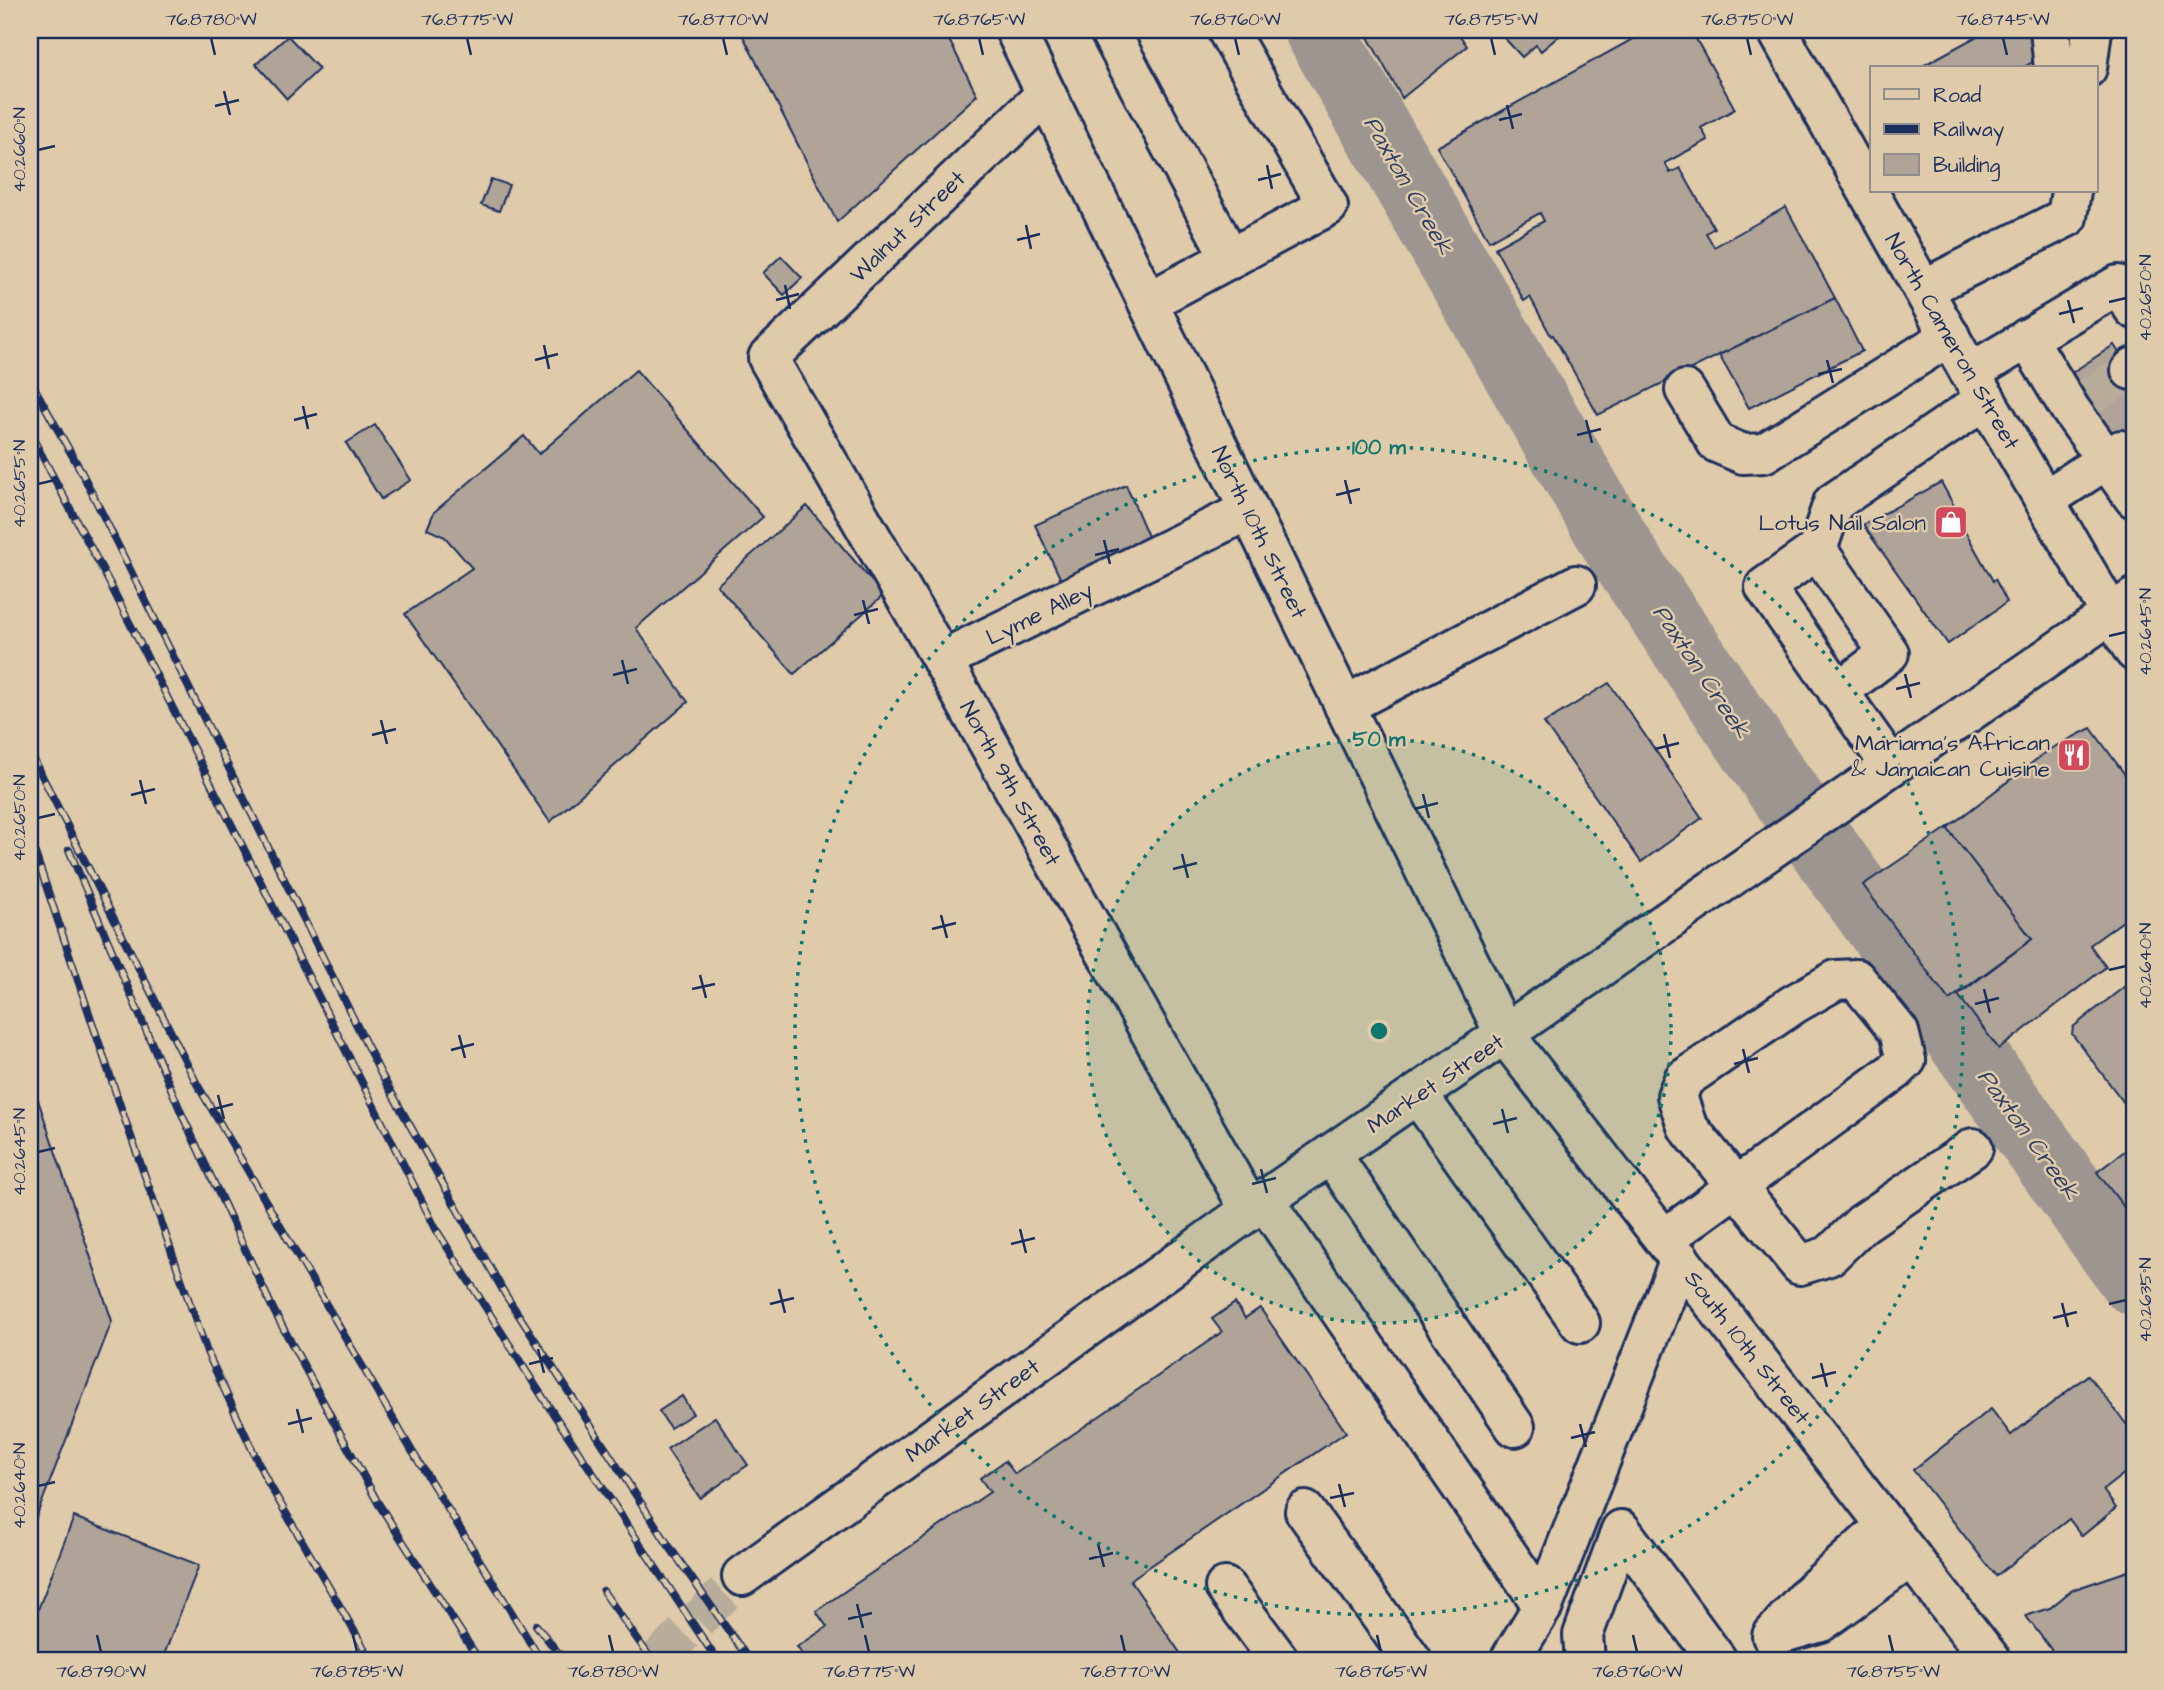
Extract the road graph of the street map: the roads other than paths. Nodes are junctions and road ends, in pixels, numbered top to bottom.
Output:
1 (1109, 30) edge
2 (1227, 30) edge
3 (1777, 30) edge
4 (2050, 30) edge
5 (2092, 30) edge
6 (1017, 31) edge
7 (2054, 66) edge
8 (2087, 66) edge
9 (1046, 94) junction
10 (2068, 200) edge
11 (1231, 259) junction
12 (1924, 289) junction
13 (1148, 302) junction
14 (2134, 309) edge
15 (1950, 335) junction
16 (2027, 338) junction
17 (768, 358) joint
18 (1978, 386) junction
19 (1685, 390) dead end
20 (2114, 455) junction
21 (2134, 498) edge
22 (2045, 500) junction
23 (1249, 510) junction
24 (1817, 550) junction
25 (1576, 584) dead end
26 (2122, 606) edge
27 (2134, 651) edge
28 (942, 660) junction
29 (1838, 692) junction
30 (1345, 706) junction
31 (1891, 766) junction
32 (1505, 1035) junction
33 (1418, 1095) junction
34 (1973, 1149) dead end
35 (1331, 1154) junction
36 (1737, 1187) junction
37 (1257, 1205) junction
38 (1672, 1249) junction
39 (1580, 1323) dead end
40 (1515, 1427) dead end
41 (1305, 1511) dead end
42 (1886, 1526) junction
43 (1911, 1558) junction
44 (742, 1576) tunnel mouth
45 (1225, 1587) dead end
46 (1543, 1606) junction
47 (1772, 1636) junction
48 (1279, 1660) edge
49 (1412, 1660) edge
50 (1510, 1660) edge
51 (1585, 1660) edge
52 (1717, 1660) edge
53 (1738, 1660) edge
54 (1991, 1660) edge

1 - 11 main road
2 - 11 main road
3 - 12 main road, North Cameron Street
4 - 7 main road
5 - 8 main road
6 - 9 main road, North 10th Street
9 - 13 main road, North 10th Street
9 - 17 main road, Walnut Street
10 - 12 main road
11 - 13 main road
12 - 15 main road, North Cameron Street
13 - 23 main road, North 10th Street
14 - 16 main road
15 - 18 main road, North Cameron Street
15 - 19 main road
16 - 18 main road
16 - 20 main road
17 - 28 main road, North 9th Street
18 - 22 main road, North Cameron Street
18 - 24 main road
20 - 21 main road
20 - 22 main road
22 - 26 main road, North Cameron Street
23 - 28 main road, Lyme Alley
23 - 30 main road, North 10th Street
24 - 29 main road
24 - 29 main road
25 - 30 main road
26 - 27 main road, North Cameron Street
26 - 31 main road, Market Street
28 - 37 main road, North 9th Street
29 - 31 main road
30 - 32 main road, North 10th Street
31 - 32 main road, Market Street
32 - 33 main road, Market Street
32 - 38 main road, South 10th Street
33 - 35 main road, Market Street
33 - 39 main road
34 - 36 main road
35 - 37 main road, Market Street
35 - 40 main road
36 - 36 main road
36 - 38 main road
37 - 44 main road, Market Street
37 - 46 main road, North 9th Street
38 - 42 main road, South 10th Street
38 - 46 main road
41 - 49 main road
42 - 43 main road, South 10th Street
42 - 47 main road
43 - 47 main road
43 - 54 main road, South 10th Street
45 - 48 main road
46 - 50 main road
47 - 53 main road
51 - 52 main road

